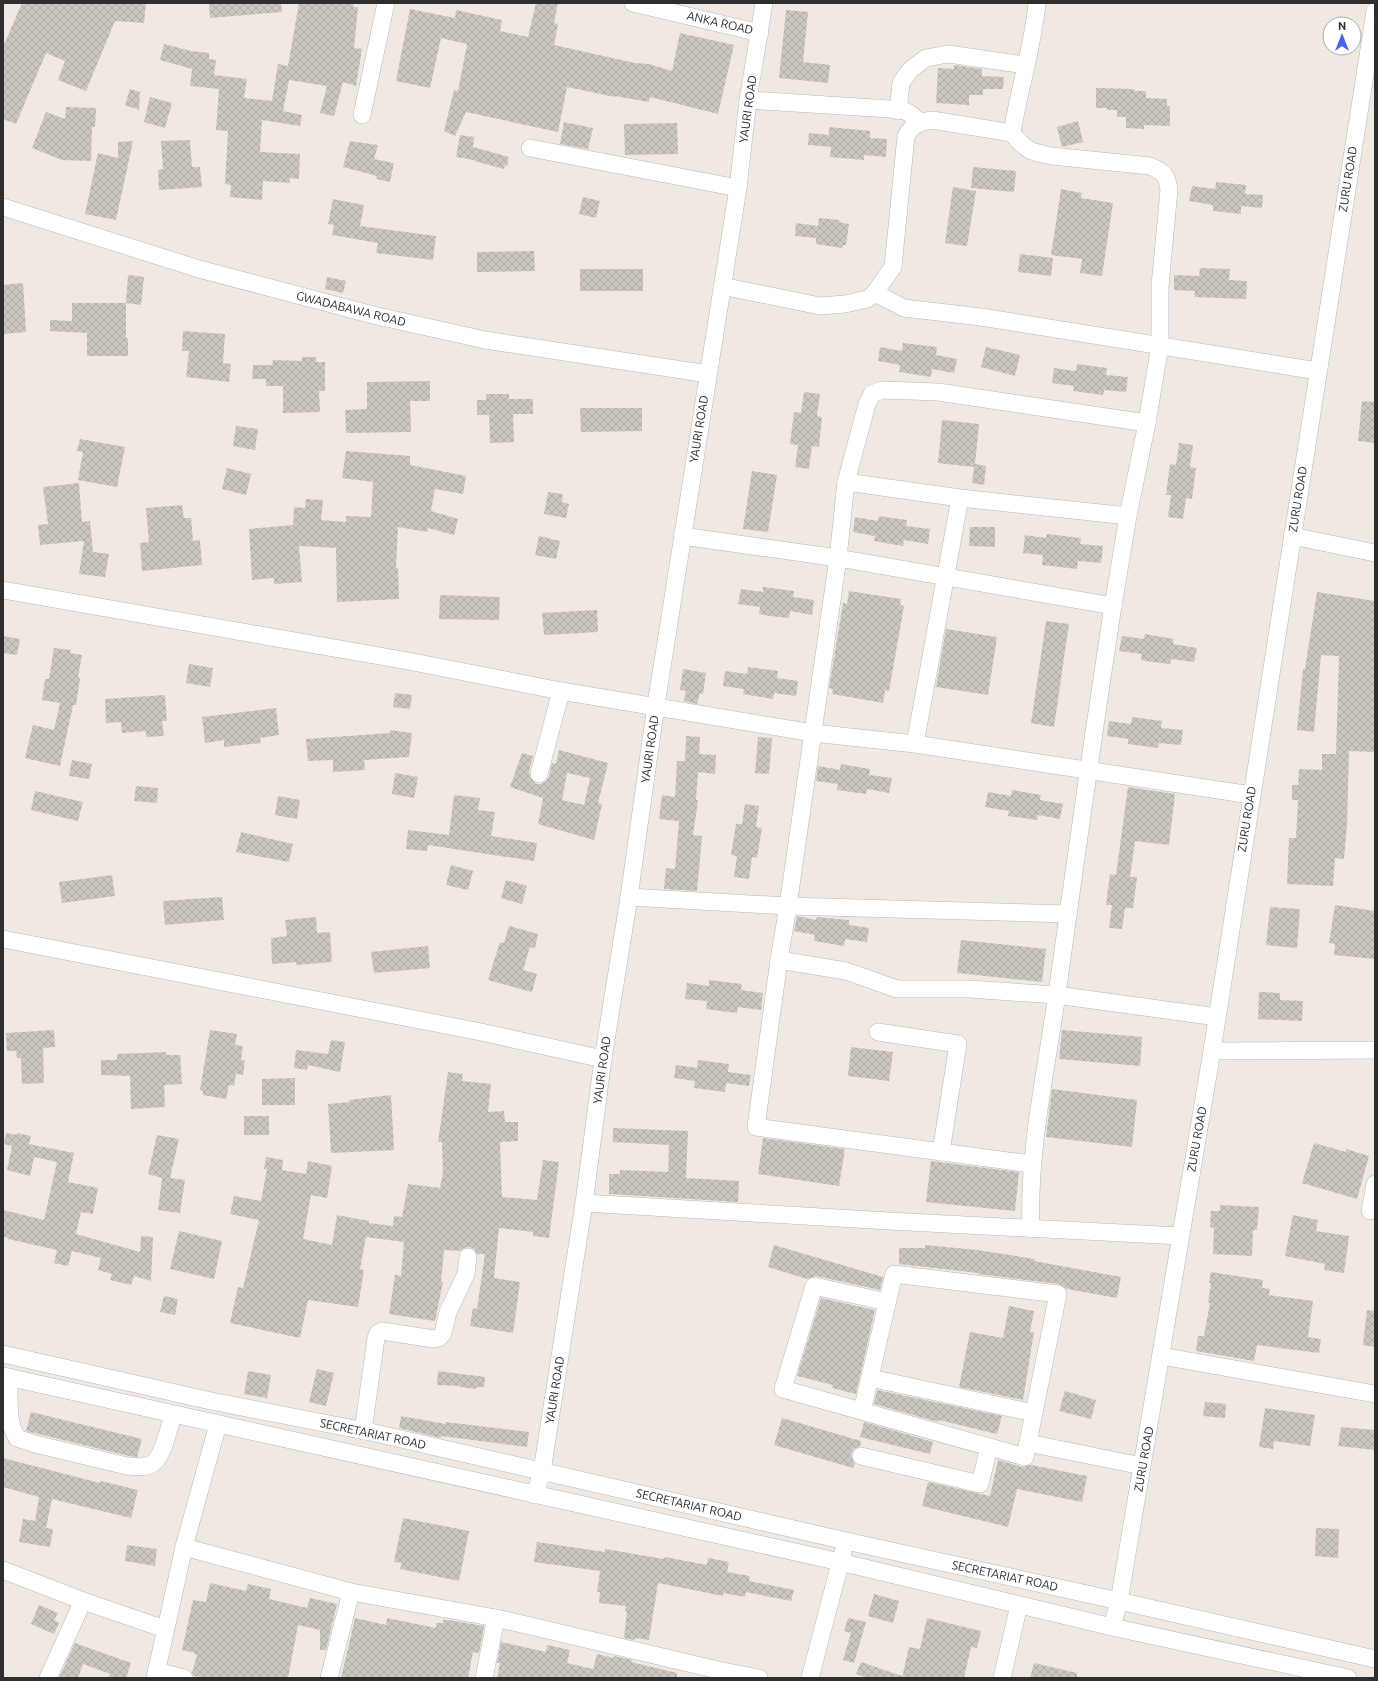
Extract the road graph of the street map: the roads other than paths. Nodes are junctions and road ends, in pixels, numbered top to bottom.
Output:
1 (386, 3) edge
2 (633, 3) edge
3 (764, 3) edge
4 (1037, 3) edge
5 (1375, 10) edge
6 (760, 33) junction
7 (1025, 65) junction
8 (748, 100) junction
9 (898, 111) junction
10 (362, 115) dead end
11 (920, 122) junction
12 (1012, 133) junction
13 (530, 148) dead end
14 (738, 188) junction
15 (3, 207) edge
16 (722, 286) junction
17 (875, 293) junction
18 (1160, 345) junction
19 (1318, 371) junction
20 (708, 374) junction
21 (1147, 423) junction
22 (846, 482) junction
23 (960, 498) junction
24 (1128, 516) junction
25 (682, 536) junction
26 (1292, 536) junction
27 (1375, 553) edge
28 (838, 558) junction
29 (945, 577) junction
30 (3, 590) edge
31 (1113, 606) junction
32 (561, 691) junction
33 (656, 705) junction
34 (813, 733) junction
35 (915, 744) junction
36 (1087, 770) junction
37 (539, 774) dead end
38 (1251, 795) junction
39 (629, 897) junction
40 (788, 906) junction
41 (1068, 914) junction
42 (3, 939) edge
43 (779, 960) junction
44 (1056, 995) junction
45 (1217, 1017) junction
46 (878, 1032) dead end
47 (1375, 1050) edge
48 (1212, 1051) junction
49 (603, 1059) junction
50 (941, 1152) junction
51 (1031, 1164) junction
52 (1375, 1184) edge
53 (584, 1203) junction
54 (1370, 1211) dead end
55 (1031, 1229) junction
56 (1180, 1236) junction
57 (468, 1257) dead end
58 (887, 1302) junction
59 (3, 1354) edge
60 (1161, 1356) junction
61 (6, 1377) edge
62 (870, 1378) junction
63 (1375, 1394) edge
64 (862, 1411) junction
65 (1034, 1413) junction
66 (173, 1414) junction
67 (218, 1424) junction
68 (364, 1431) junction
69 (1028, 1443) junction
70 (989, 1447) junction
71 (860, 1456) dead end
72 (1142, 1466) junction
73 (542, 1470) junction
74 (535, 1495) junction
75 (846, 1541) junction
76 (184, 1547) junction
77 (840, 1562) junction
78 (3, 1570) edge
79 (351, 1592) junction
80 (83, 1600) junction
81 (1119, 1600) junction
82 (1019, 1605) junction
83 (496, 1618) junction
84 (1112, 1627) junction
85 (165, 1629) junction
86 (1375, 1659) edge
87 (155, 1674) edge
88 (48, 1678) edge
89 (184, 1678) edge
90 (329, 1678) edge
91 (484, 1678) edge
92 (760, 1678) edge
93 (810, 1678) edge
94 (1002, 1678) edge
95 (1348, 1678) edge

1 - 10 street
2 - 6 street, ANKA ROAD
3 - 6 street, YAURI ROAD
4 - 7 street
5 - 19 street, ZURU ROAD
6 - 8 street, YAURI ROAD
7 - 9 street
7 - 12 street
8 - 9 street
8 - 14 street, YAURI ROAD
9 - 11 street
11 - 12 street
11 - 17 street
12 - 18 street
13 - 14 street
14 - 16 street, YAURI ROAD
15 - 20 street, GWADABAWA ROAD
16 - 17 street
16 - 20 street, YAURI ROAD
17 - 18 street
18 - 19 street
18 - 21 street
19 - 26 street, ZURU ROAD
20 - 25 street, YAURI ROAD
21 - 22 street
21 - 24 street
22 - 23 street
22 - 28 street
23 - 24 street
23 - 29 street
24 - 31 street
25 - 28 street
25 - 33 street, YAURI ROAD
26 - 27 street
26 - 38 street, ZURU ROAD
28 - 29 street
28 - 34 street
29 - 31 street
29 - 35 street
30 - 32 street
31 - 36 street
32 - 33 street
32 - 37 street
33 - 34 street
33 - 39 street, YAURI ROAD
34 - 35 street
34 - 40 street
35 - 36 street
36 - 38 street
36 - 41 street
38 - 45 street, ZURU ROAD
39 - 40 street
39 - 49 street, YAURI ROAD
40 - 41 street
40 - 43 street
41 - 44 street
42 - 49 street
43 - 44 street
43 - 50 street
44 - 45 street
44 - 51 street
45 - 48 street, ZURU ROAD
46 - 50 street
47 - 48 street
48 - 56 street, ZURU ROAD
49 - 53 street, YAURI ROAD
50 - 51 street
51 - 55 street
52 - 54 street
53 - 55 street
53 - 73 street, YAURI ROAD
55 - 56 street
56 - 60 street, ZURU ROAD
57 - 68 street
58 - 62 street
58 - 64 street
58 - 65 street
59 - 68 street, SECRETARIAT ROAD
60 - 63 street
60 - 72 street, ZURU ROAD
61 - 66 street, SECRETARIAT ROAD
61 - 66 street
62 - 64 street
62 - 65 street
64 - 70 street
65 - 69 street
66 - 67 street, SECRETARIAT ROAD
67 - 74 street, SECRETARIAT ROAD
67 - 76 street
68 - 73 street, SECRETARIAT ROAD
69 - 70 street
69 - 72 street
70 - 71 street
72 - 81 street, ZURU ROAD
73 - 74 street, YAURI ROAD
73 - 75 street, SECRETARIAT ROAD
74 - 77 street, SECRETARIAT ROAD
75 - 77 street
75 - 81 street, SECRETARIAT ROAD
76 - 79 street
76 - 85 street
77 - 82 street, SECRETARIAT ROAD
77 - 93 street
78 - 80 street
79 - 83 street
79 - 90 street
80 - 85 street
80 - 88 street
81 - 84 street, ZURU ROAD
81 - 86 street, SECRETARIAT ROAD
82 - 84 street, SECRETARIAT ROAD
82 - 94 street
83 - 91 street
83 - 92 street
84 - 95 street, SECRETARIAT ROAD
85 - 87 street
87 - 89 street

